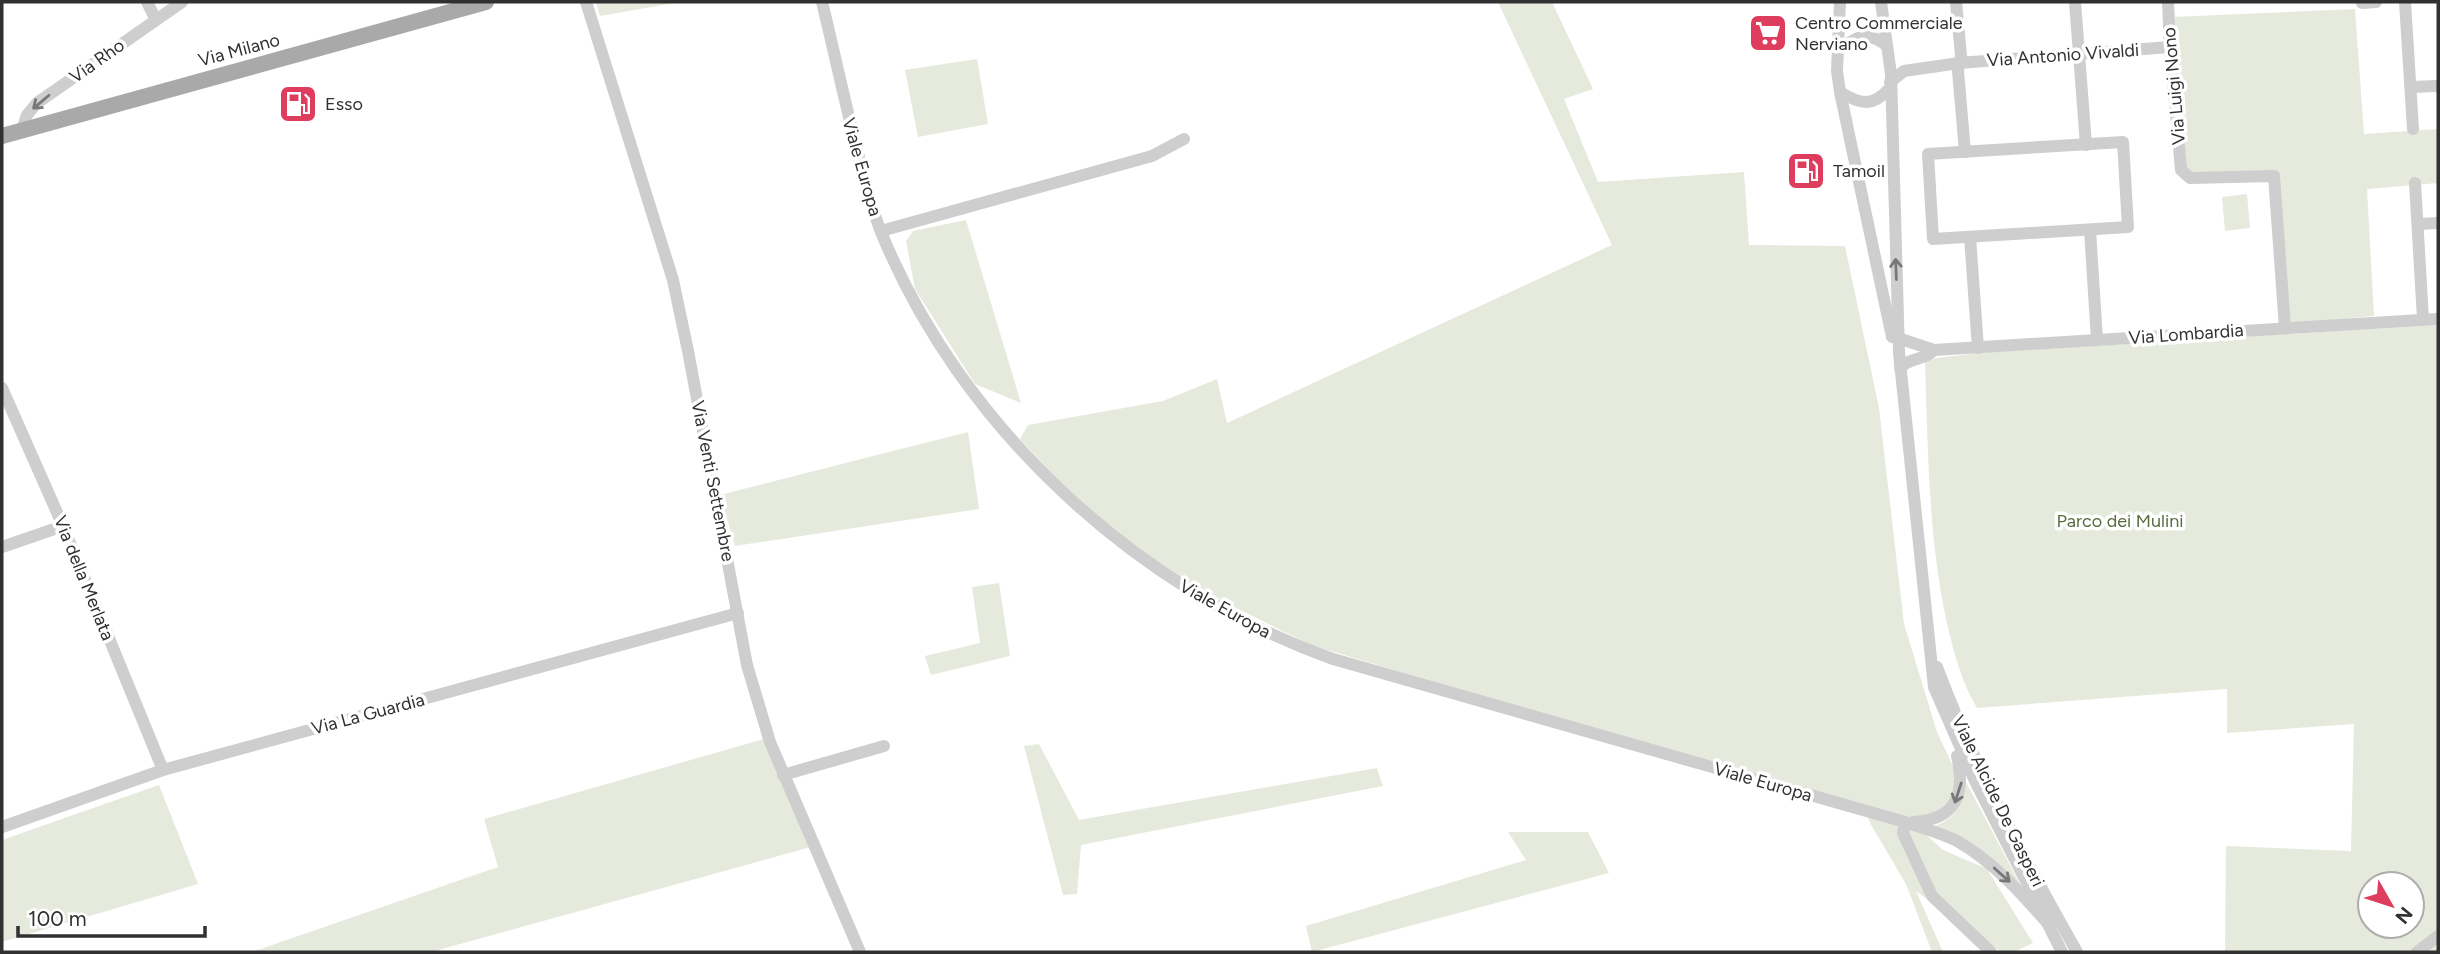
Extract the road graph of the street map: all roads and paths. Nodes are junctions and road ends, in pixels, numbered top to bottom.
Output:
1 (147, 2) edge
2 (182, 2) edge
3 (486, 2) edge
4 (586, 2) edge
5 (822, 2) edge
6 (1840, 2) edge
7 (1881, 2) edge
8 (1956, 2) edge
9 (2075, 2) edge
10 (2168, 2) edge
11 (2405, 2) edge
12 (156, 20) junction
13 (2169, 47) junction
14 (1887, 50) junction
15 (1838, 51) junction
16 (2079, 54) junction
17 (1959, 63) junction
18 (1915, 69) junction
19 (1890, 85) junction
20 (2438, 86) edge
21 (2411, 87) junction
22 (1840, 92) junction
23 (2413, 129) dead end
24 (22, 130) junction
25 (2, 136) edge
26 (1184, 139) dead end
27 (2086, 145) junction
28 (1965, 152) junction
29 (2415, 183) dead end
30 (2438, 223) edge
31 (2418, 224) junction
32 (2090, 230) junction
33 (881, 231) junction
34 (1970, 237) junction
35 (2438, 318) edge
36 (2423, 320) junction
37 (2285, 328) junction
38 (2097, 340) junction
39 (1897, 346) junction
40 (1978, 348) junction
41 (1934, 350) junction
42 (1912, 359) junction
43 (1900, 368) junction
44 (1902, 382) junction
45 (2, 388) edge
46 (63, 526) junction
47 (2, 547) edge
48 (738, 613) junction
49 (1929, 645) junction
50 (1951, 728) junction
51 (884, 747) dead end
52 (163, 770) junction
53 (783, 775) junction
54 (1905, 822) junction
55 (2, 827) edge
56 (2050, 926) junction
57 (2438, 936) edge
58 (860, 952) edge
59 (1991, 952) edge
60 (2063, 952) edge
61 (2077, 952) edge
62 (2417, 952) edge

1 - 12 street
2 - 12 street, Via Rho
3 - 24 main road, Via Milano
4 - 48 street, Via Venti Settembre
5 - 33 street, Viale Europa
6 - 15 street, Viale Alcide De Gasperi
7 - 14 street, Viale Alcide De Gasperi
8 - 17 street
9 - 16 street
10 - 13 street, Via Luigi Nono
11 - 21 street
12 -> 24 street, Via Rho
13 - 16 street, Via Antonio Vivaldi
13 - 37 street, Via Luigi Nono
14 - 15 street
14 - 18 street
14 - 19 street, Viale Alcide De Gasperi
15 - 22 street, Viale Alcide De Gasperi
16 - 17 street, Via Antonio Vivaldi
16 - 27 street
17 - 18 street, Via Antonio Vivaldi
17 - 28 street
18 - 19 street, Via Antonio Vivaldi
19 - 22 street
39 -> 19 street, Viale Alcide De Gasperi
20 - 21 street
21 - 23 street
22 - 39 street, Viale Alcide De Gasperi
24 - 25 main road, Via Milano
26 - 33 street
27 - 28 street
27 - 32 street
28 - 34 street
29 - 31 street
30 - 31 street
31 - 36 street
32 - 34 street
32 - 38 street
33 - 54 street, Viale Europa
34 - 40 street
35 - 36 street, Via Lombardia
36 - 37 street, Via Lombardia
37 - 38 street, Via Lombardia
38 - 40 street, Via Lombardia
39 - 41 street, Via Lombardia
39 - 42 street
39 - 43 street, Viale Alcide De Gasperi
39 - 44 street, Viale Alcide De Gasperi
40 - 41 street, Via Lombardia
41 - 42 street, Via Lombardia
42 - 43 street, Via Lombardia
43 - 44 street, Viale Alcide De Gasperi
44 - 49 street, Viale Alcide De Gasperi
45 - 46 street, Via della Merlata
46 - 47 street
46 - 52 street, Via della Merlata
48 - 52 street, Via La Guardia
48 - 53 street, Via Venti Settembre
49 - 50 street, Viale Alcide De Gasperi
49 - 61 street, Viale Alcide De Gasperi
50 -> 54 street
50 - 56 street, Viale Alcide De Gasperi
51 - 53 street
52 - 55 street, Via La Guardia
53 - 58 street, Via Venti Settembre
54 -> 56 street, Viale Europa
54 - 59 street
56 - 60 street, Viale Alcide De Gasperi
57 - 62 street

